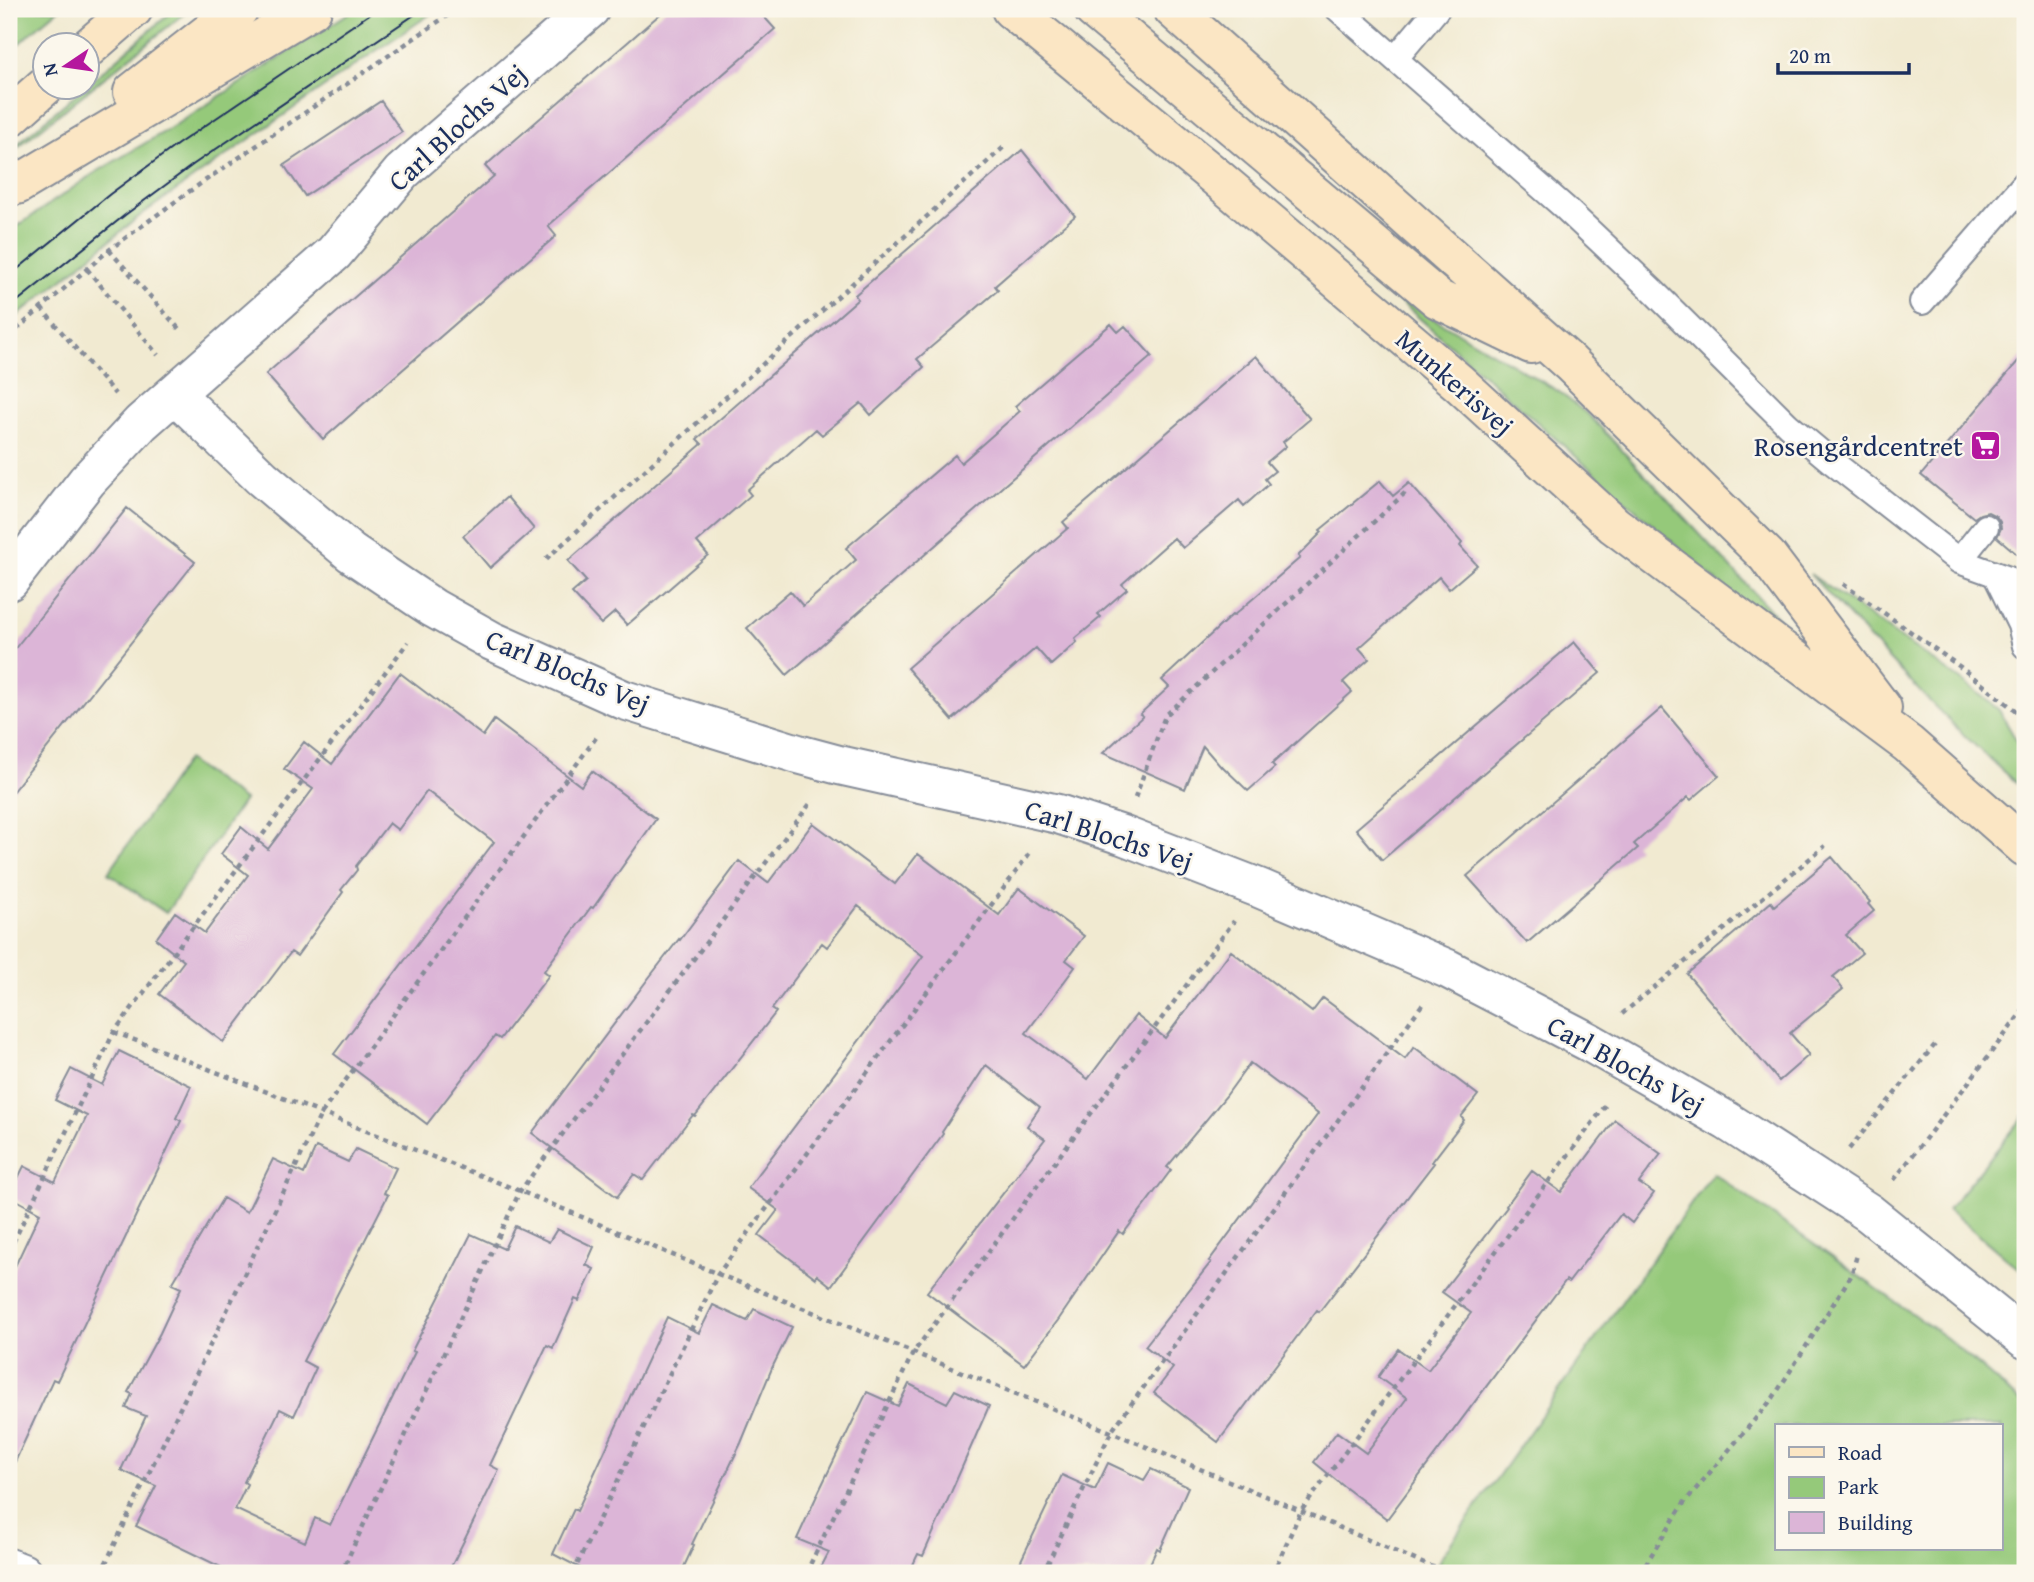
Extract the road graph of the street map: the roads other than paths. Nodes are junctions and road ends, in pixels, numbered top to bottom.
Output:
1 (133, 9) edge
2 (239, 9) edge
3 (312, 9) edge
4 (590, 9) edge
5 (1011, 9) edge
6 (1093, 9) edge
7 (1173, 9) edge
8 (1338, 9) edge
9 (1437, 9) edge
10 (102, 36) edge
11 (1395, 59) junction
12 (32, 97) edge
13 (9, 118) edge
14 (2025, 183) edge
15 (13, 188) edge
16 (1922, 302) dead end
17 (1570, 363) junction
18 (175, 394) junction
19 (1986, 527) dead end
20 (1959, 561) junction
21 (1995, 574) junction
22 (9, 581) edge
23 (2025, 585) edge
24 (2025, 646) edge
25 (1908, 744) junction
26 (2025, 847) edge
27 (2025, 1339) edge
28 (9, 1568) edge
29 (22, 1573) edge

1 - 10 main road
2 - 15 main road
3 - 15 main road
4 - 18 street, Carl Blochs Vej
5 - 25 main road, Munkerisvej
6 - 17 main road
7 - 17 main road, Munkerisvej
8 - 11 lane
9 - 11 lane
11 - 20 lane
12 - 13 main road
14 - 16 lane
17 - 25 main road, Munkerisvej
18 - 22 street, Carl Blochs Vej
18 - 27 street, Carl Blochs Vej
19 - 20 lane
20 - 21 lane
21 - 23 lane
21 - 24 lane
25 - 26 main road, Munkerisvej
28 - 29 street

